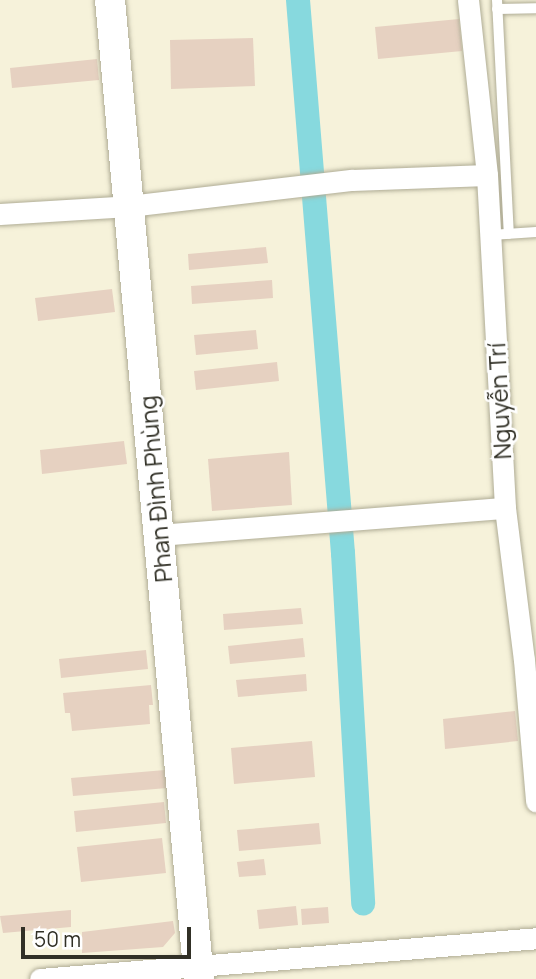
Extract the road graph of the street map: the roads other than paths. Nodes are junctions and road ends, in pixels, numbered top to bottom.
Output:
1 (110, 0) edge
2 (468, 0) edge
3 (497, 5) edge
4 (536, 8) edge
5 (487, 174) junction
6 (129, 206) junction
7 (0, 214) edge
8 (536, 232) edge
9 (500, 235) junction
10 (505, 508) junction
11 (159, 535) junction
12 (530, 654) edge
13 (536, 801) edge
14 (536, 937) edge
15 (198, 972) edge
16 (40, 979) edge

1 - 6 street, Phan Đình Phùng
2 - 5 street, Nguyễn Trí
3 - 4 lane
3 - 9 lane
5 - 6 street
5 - 9 street, Nguyễn Trí
6 - 7 street
6 - 11 street, Phan Đình Phùng
8 - 9 lane
9 - 10 street, Nguyễn Trí
10 - 11 street
10 - 12 street, Nguyễn Trí
11 - 15 street, Phan Đình Phùng
12 - 13 street, Nguyễn Trí
14 - 15 street
15 - 16 street

